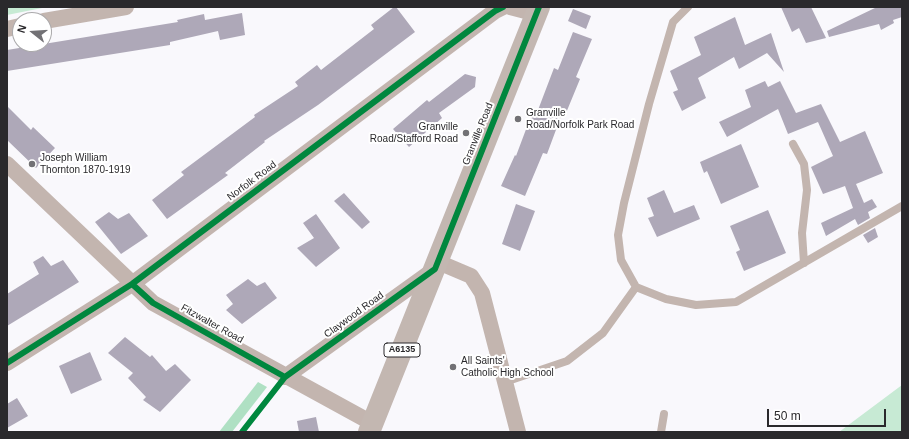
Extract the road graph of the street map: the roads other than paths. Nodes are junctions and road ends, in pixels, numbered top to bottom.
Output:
1 (126, 7) edge
2 (503, 7) edge
3 (510, 7) edge
4 (688, 7) edge
5 (88, 10) edge
6 (538, 11) edge
7 (52, 20) edge
8 (793, 144) dead end
9 (7, 164) edge
10 (902, 206) edge
11 (804, 263) junction
12 (436, 265) junction
13 (132, 284) junction
14 (636, 287) junction
15 (7, 363) edge
16 (286, 377) junction
17 (505, 382) junction
18 (664, 414) dead end
19 (371, 427) edge
20 (518, 432) edge
21 (661, 432) edge

1 - 5 street
2 - 13 street, Norfolk Road
3 - 6 street
4 - 14 lane
5 - 7 street
6 - 12 main road, Granville Road / A6135
8 - 11 lane
9 - 13 street, Fitzwalter Road
10 - 11 lane
11 - 14 lane
12 - 16 street, Claywood Road
12 - 17 street
12 - 19 main road, Granville Road / A6135
13 - 15 street, Norfolk Road
13 - 16 street, Fitzwalter Road
14 - 17 lane
16 - 19 street, Fitzwalter Road
17 - 20 street
18 - 21 lane

